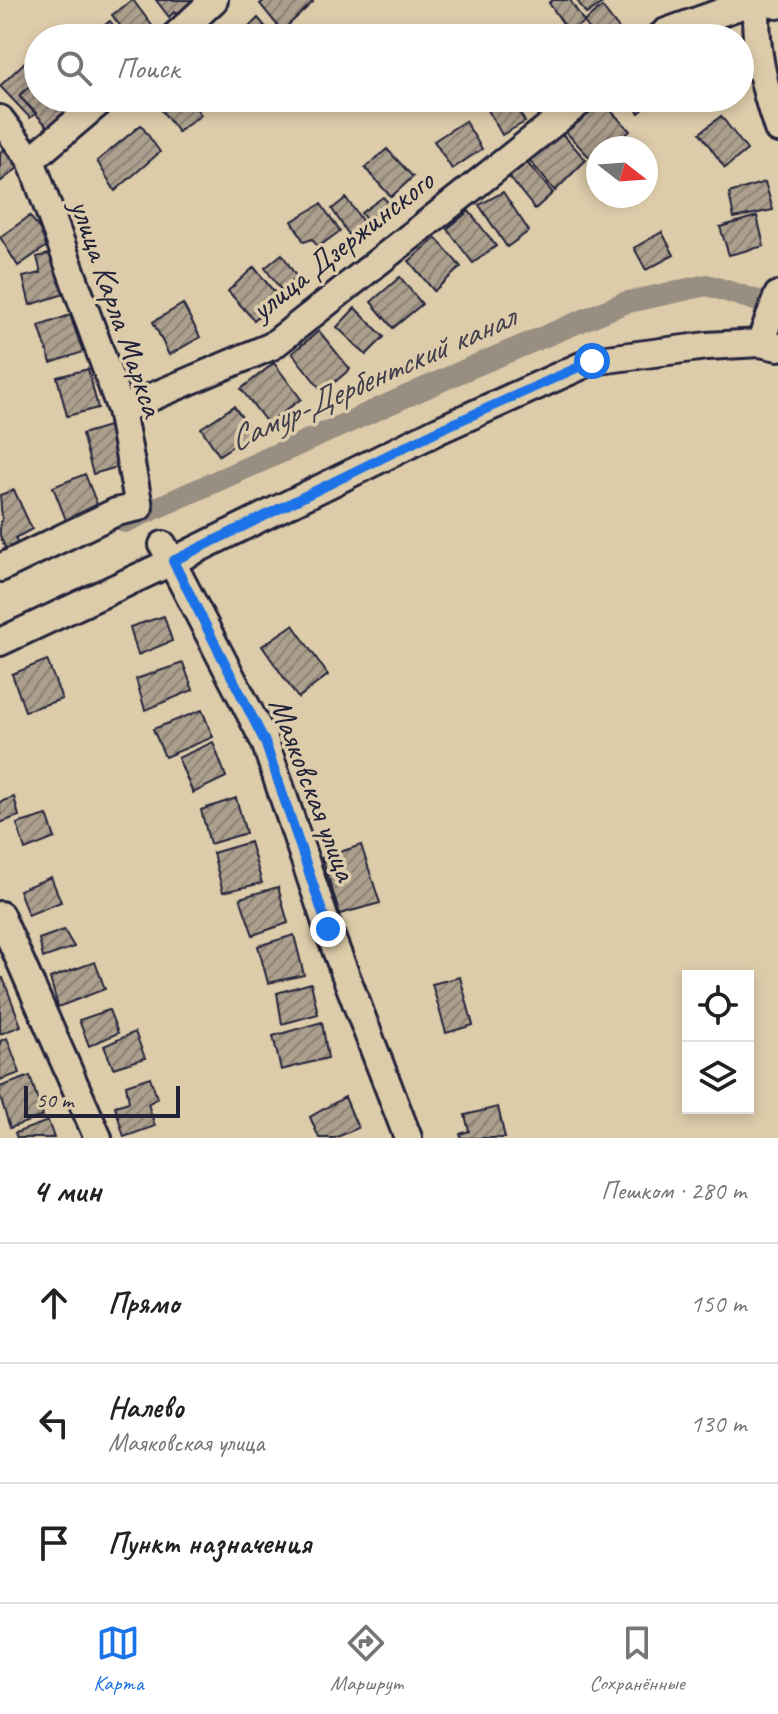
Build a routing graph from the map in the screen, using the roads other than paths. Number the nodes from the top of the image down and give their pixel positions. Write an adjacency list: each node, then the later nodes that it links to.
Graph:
1 (214, 0): 4 (street)
2 (756, 0): 3 (street); 5 (street); 9 (street)
3 (778, 5)
4 (188, 24)
5 (688, 24)
6 (88, 112): 10 (street)
7 (567, 112): 13 (street, улица Дзержинского)
8 (0, 119): 10 (street, улица Карла Маркса)
9 (778, 129)
10 (31, 160): 13 (street, улица Карла Маркса)
11 (774, 306): 12 (street)
12 (769, 345): 14 (street)
13 (121, 410): 15 (street, улица Карла Маркса)
14 (168, 553): 16 (street); 19 (street, Маяковская улица)
15 (0, 568)
16 (0, 642)
17 (0, 915): 18 (street)
18 (98, 1138)
19 (408, 1138)

